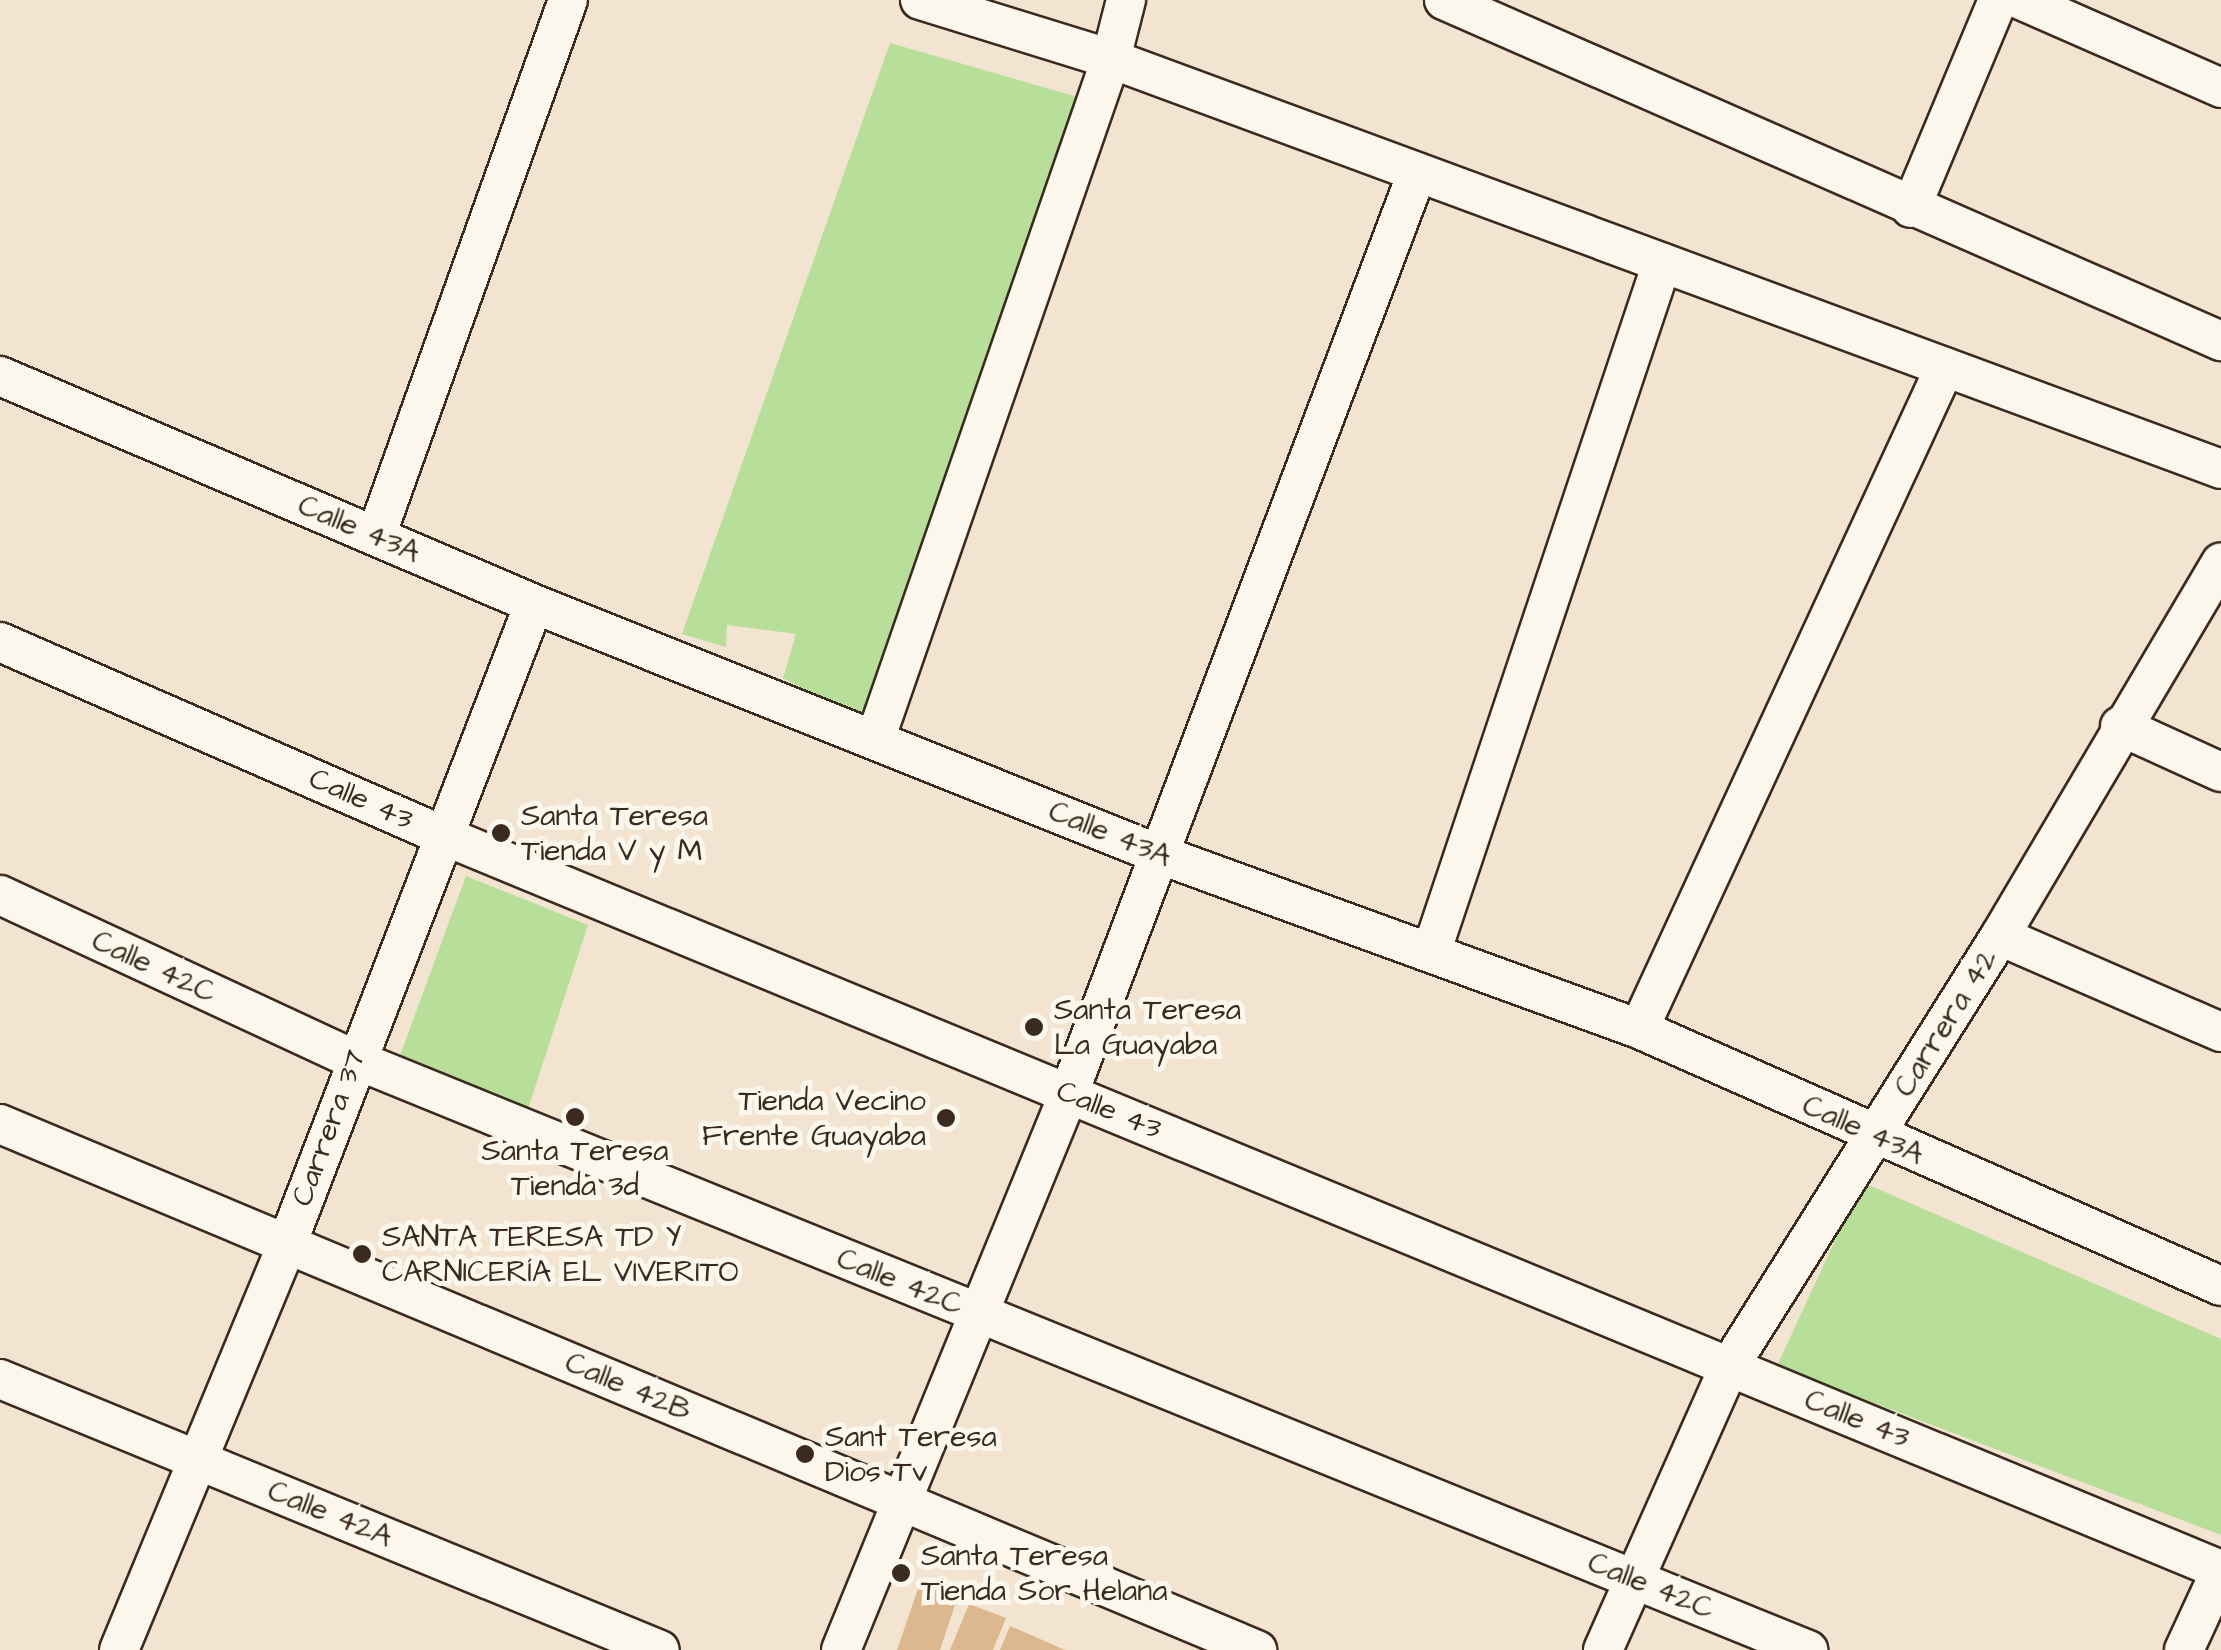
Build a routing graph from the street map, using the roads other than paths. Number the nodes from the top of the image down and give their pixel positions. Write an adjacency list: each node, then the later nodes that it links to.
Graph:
1 (568, 0): 17 (street)
2 (920, 0): 8 (street)
3 (1126, 0): 8 (street)
4 (1444, 0): 7 (street)
5 (1998, 0): 11 (street)
6 (2021, 0): 9 (street)
7 (1489, 8): 11 (street)
8 (1110, 59): 10 (street); 22 (street)
9 (2221, 88)
10 (1417, 173): 12 (street); 25 (street)
11 (1911, 208): 13 (street)
12 (1662, 263): 14 (street); 28 (street)
13 (2221, 341)
14 (1945, 367): 16 (street); 29 (street)
15 (0, 376): 17 (street, Calle 43A)
16 (2221, 469)
17 (376, 536): 19 (street, Calle 43A)
18 (2221, 564): 21 (street, Carrera 42)
19 (534, 604): 22 (street, Calle 43A); 24 (street, Carrera 37)
20 (0, 642): 24 (street, Calle 43)
21 (2120, 726): 23 (street); 27 (street, Carrera 42)
22 (875, 740): 25 (street, Calle 43A)
23 (2221, 772)
24 (442, 835): 31 (street, Carrera 37); 32 (street, Calle 43)
25 (1161, 855): 28 (street, Calle 43A); 32 (street)
26 (0, 895): 31 (street, Calle 42C)
27 (2000, 936): 30 (street); 34 (street, Carrera 42)
28 (1431, 954): 29 (street, Calle 43A)
29 (1639, 1029): 34 (street, Calle 43A)
30 (2221, 1032)
31 (354, 1059): 35 (street, Carrera 37); 37 (street, Calle 42C)
32 (1069, 1094): 37 (street); 38 (street, Calle 43)
33 (0, 1124): 35 (street, Calle 42B)
34 (1876, 1137): 36 (street, Calle 43A); 38 (street, Carrera 42)
35 (287, 1244): 40 (street, Carrera 37); 41 (street, Calle 42B)
36 (2221, 1286)
37 (978, 1314): 41 (street); 43 (street, Calle 42C)
38 (1729, 1366): 42 (street, Calle 43); 43 (street, Carrera 42)
39 (0, 1378): 40 (street, Calle 42A)
40 (197, 1460): 44 (street, Carrera 37); 45 (street, Calle 42A)
41 (905, 1502): 46 (street); 47 (street, Calle 42B)
42 (2221, 1570): 50 (street)
43 (1636, 1580): 48 (street, Carrera 42); 49 (street, Calle 42C)
44 (119, 1650)
45 (660, 1650)
46 (841, 1650)
47 (1257, 1650)
48 (1603, 1650)
49 (1808, 1650)
50 (2184, 1650)

